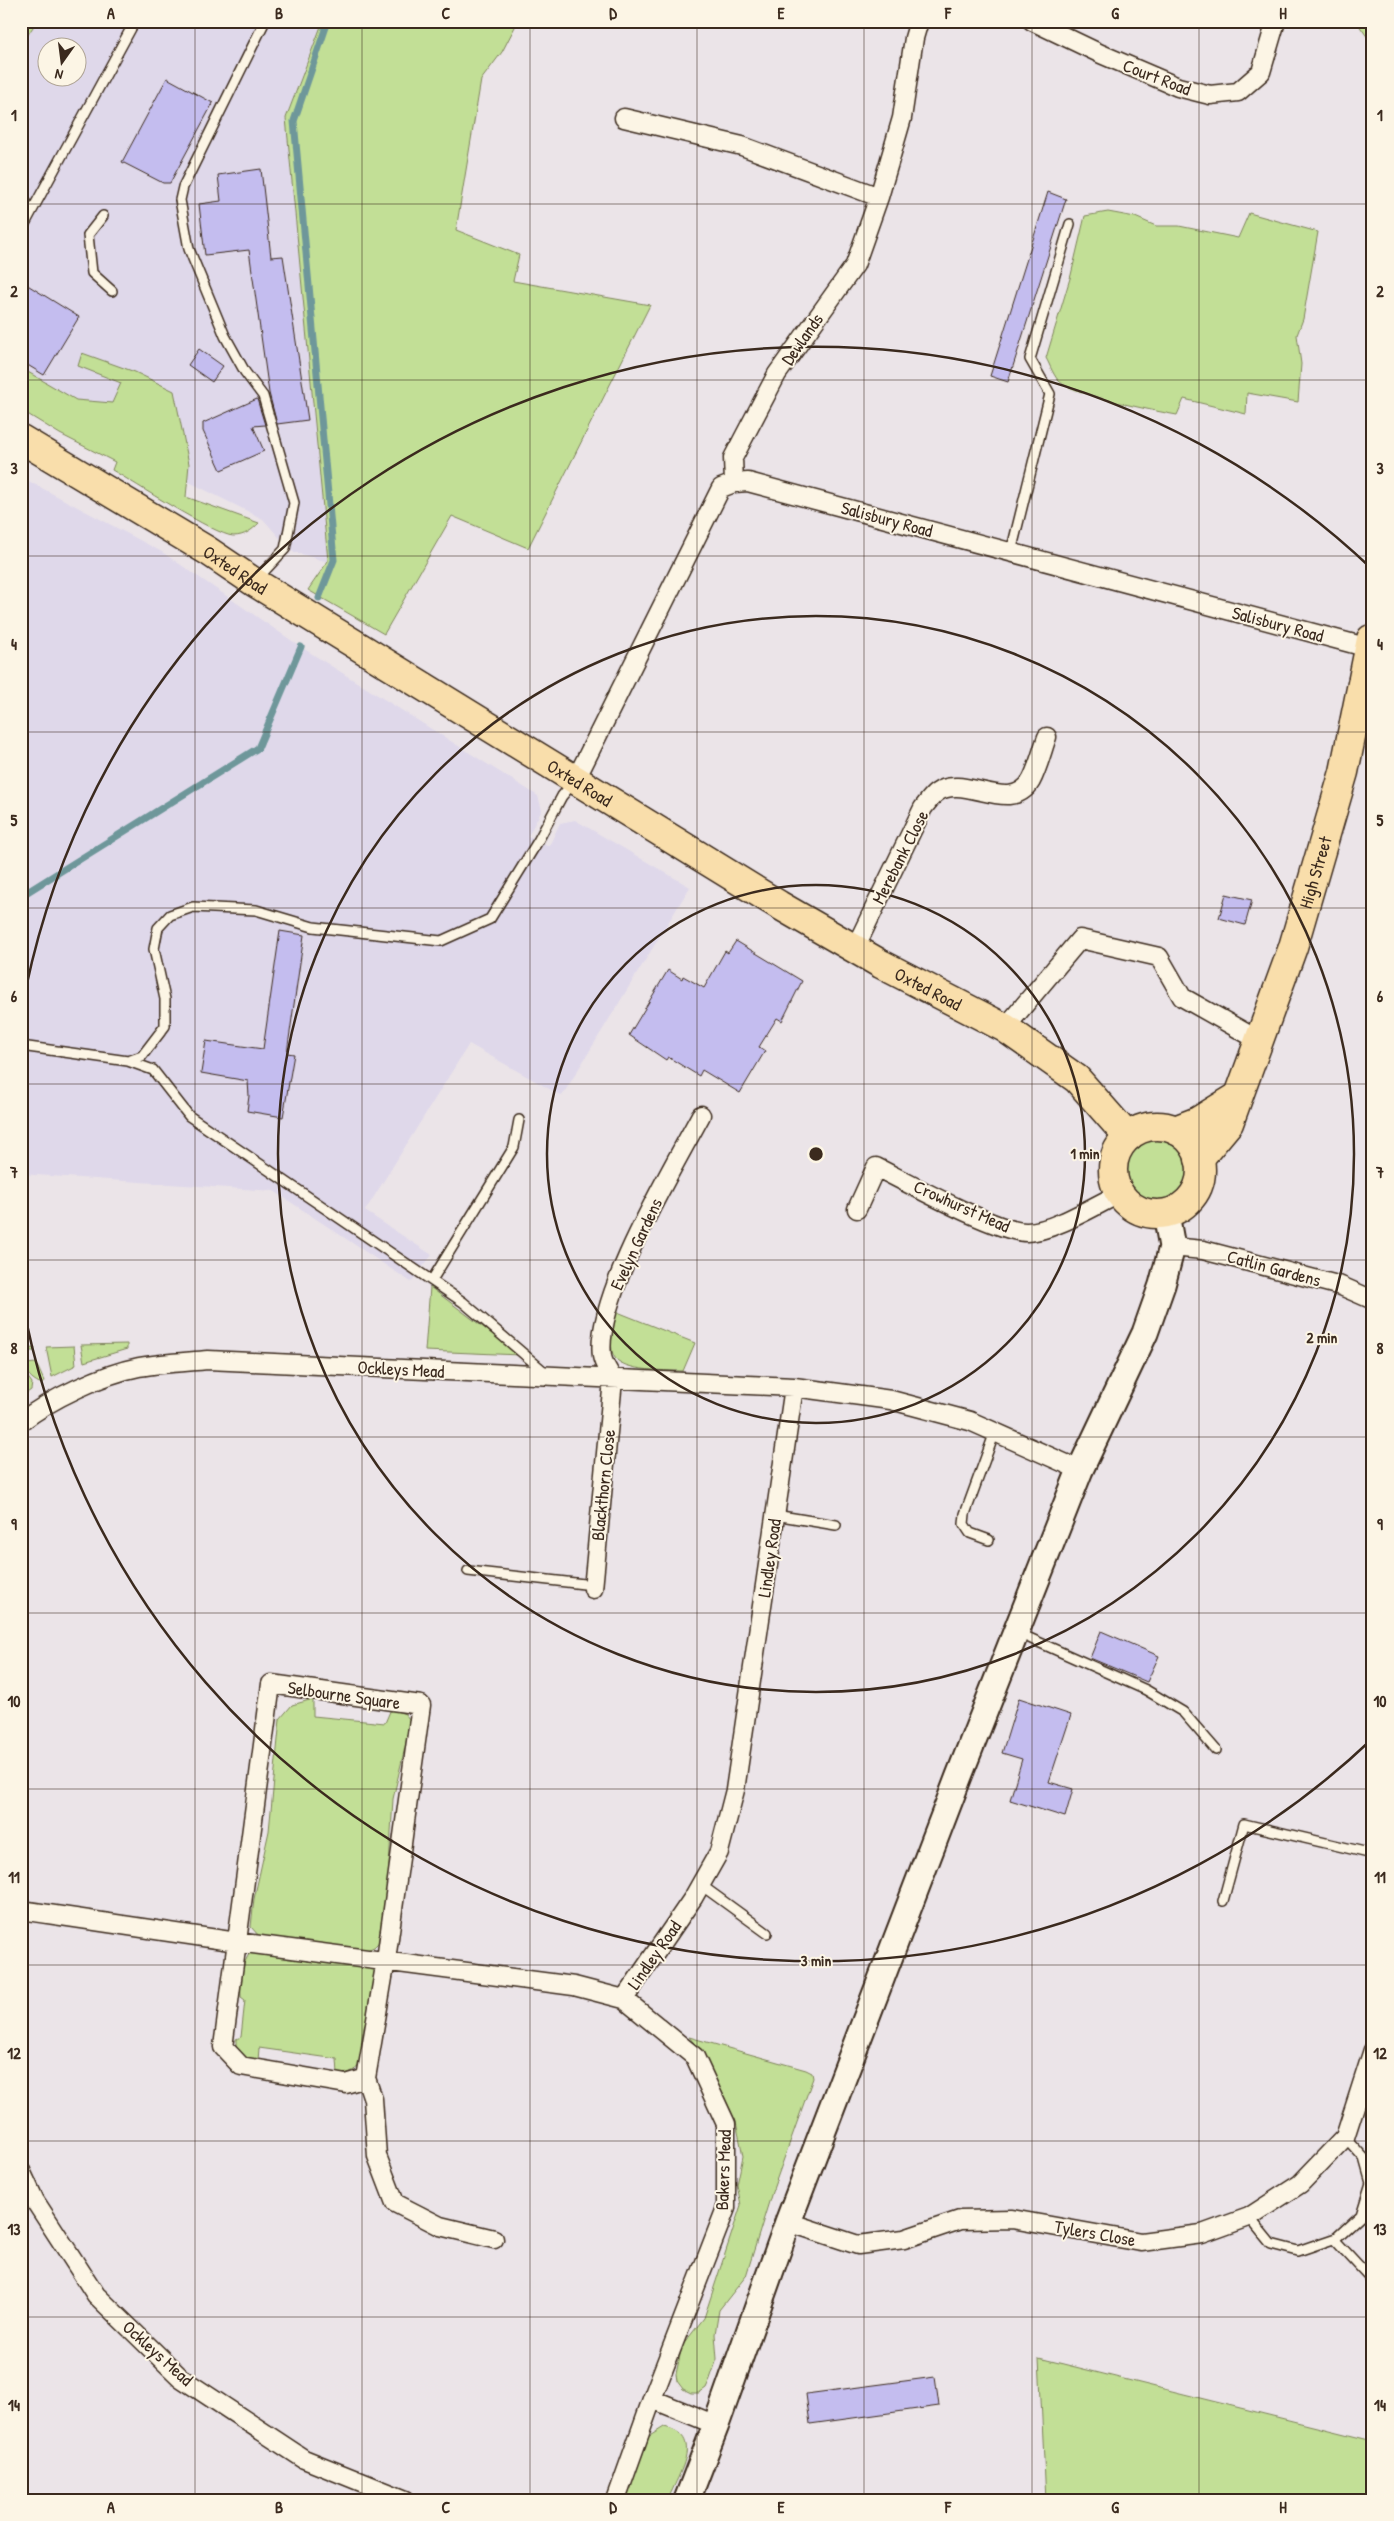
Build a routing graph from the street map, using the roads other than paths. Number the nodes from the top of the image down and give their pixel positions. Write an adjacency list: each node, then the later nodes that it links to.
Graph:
1 (135, 21): 10 (lane)
2 (265, 21): 15 (lane)
3 (919, 21): 7 (street, Dewlands)
4 (1032, 21): 5 (street, Court Road)
5 (1276, 21)
6 (624, 118): 7 (street)
7 (879, 197): 13 (street, Dewlands)
8 (103, 216): 11 (lane)
9 (1070, 224): 14 (lane)
10 (21, 231)
11 (112, 291)
12 (21, 438): 15 (main road, Oxted Road)
13 (734, 483): 14 (street, Salisbury Road); 18 (street)
14 (1011, 552): 16 (street, Salisbury Road)
15 (254, 582): 18 (main road, Oxted Road)
16 (1370, 643): 21 (main road, High Street)
17 (1047, 737): 19 (street, Merebank Close)
18 (575, 781): 19 (main road, Oxted Road); 23 (lane)
19 (856, 948): 20 (main road, Oxted Road)
20 (1005, 1028): 21 (street); 28 (main road, Oxted Road)
21 (1260, 1041): 24 (main road, High Street)
22 (21, 1046): 23 (lane)
23 (128, 1061): 34 (lane)
24 (1237, 1097): 27 (main road); 29 (main road, High Street)
25 (701, 1115): 37 (street, Evelyn Gardens)
26 (519, 1120): 34 (lane)
27 (1175, 1130): 28 (main road); 29 (main road)
28 (1128, 1137): 30 (main road)
29 (1199, 1159): 32 (main road)
30 (1119, 1194): 31 (street, Crowhurst Mead); 32 (main road)
31 (857, 1209)
32 (1166, 1214): 33 (main road)
33 (1172, 1246): 35 (street, Catlin Gardens); 41 (main road)
34 (432, 1280): 36 (lane)
35 (1373, 1300)
36 (548, 1375): 37 (street, Ockleys Mead); 39 (street, Ockleys Mead)
37 (613, 1380): 38 (street, Ockleys Mead); 46 (street, Blackthorn Close)
38 (794, 1387): 40 (street); 42 (street, Lindley Road)
39 (21, 1422)
40 (995, 1432): 41 (street); 44 (lane)
41 (1080, 1470): 47 (main road)
42 (775, 1515): 43 (lane); 50 (street, Lindley Road)
43 (836, 1525)
44 (989, 1540)
45 (468, 1571): 46 (lane)
46 (593, 1587)
47 (1016, 1632): 48 (lane); 62 (main road)
48 (1216, 1750)
49 (1373, 1854): 51 (lane)
50 (701, 1885): 53 (lane); 56 (street, Lindley Road)
51 (1224, 1901)
52 (21, 1910): 54 (street)
53 (766, 1933)
54 (237, 1942): 55 (street); 55 (street, Selbourne Square); 58 (street, Selbourne Square)
55 (386, 1960): 56 (street); 58 (street, Selbourne Square)
56 (624, 1999): 66 (street, Bakers Mead)
57 (1373, 2050): 59 (street, Tylers Close)
58 (366, 2078): 63 (street)
59 (1345, 2137): 61 (street, Tylers Close); 64 (lane)
60 (21, 2171): 68 (street, Ockleys Mead)
61 (1249, 2217): 62 (street, Tylers Close); 64 (lane)
62 (788, 2222): 67 (main road)
63 (494, 2238)
64 (1334, 2239): 65 (lane)
65 (1373, 2281)
66 (652, 2399): 67 (street); 69 (street, Bakers Mead)
67 (716, 2425): 70 (main road)
68 (406, 2500)
69 (616, 2500)
70 (687, 2500)

